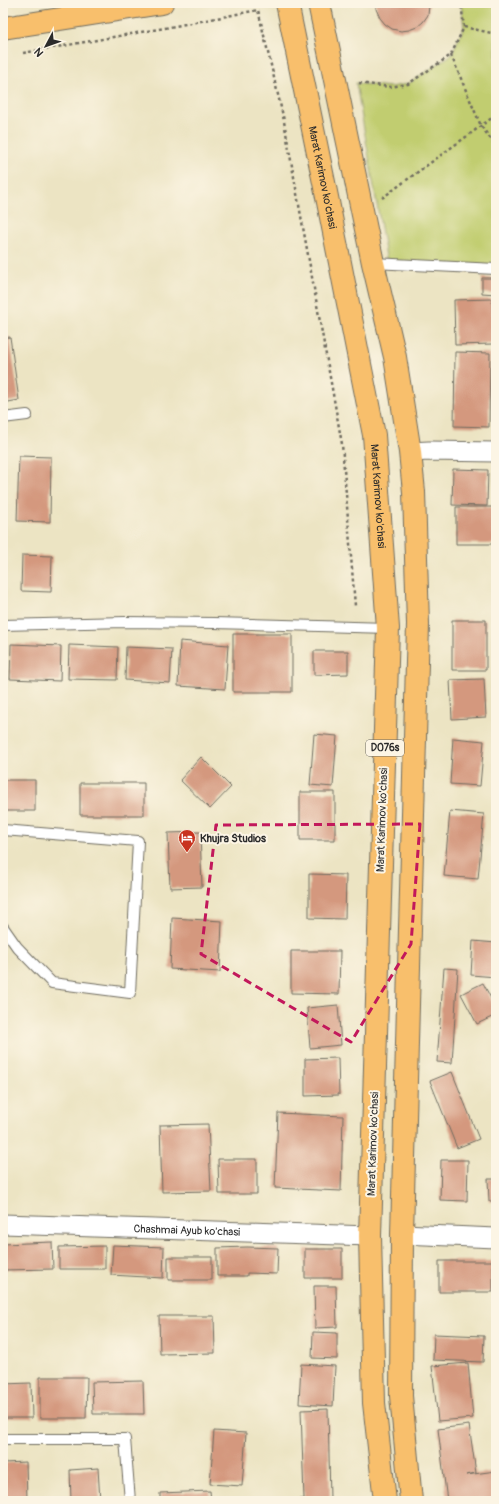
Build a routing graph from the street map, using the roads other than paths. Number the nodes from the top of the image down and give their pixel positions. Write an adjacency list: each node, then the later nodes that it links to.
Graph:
1 (162, 3): 4 (main road)
2 (286, 3): 12 (main road, Marat Karimov ko'chasi / D076s)
3 (319, 3): 5 (main road, D076s)
4 (3, 28)
5 (373, 263): 6 (lane); 9 (main road, D076s)
6 (496, 269)
7 (27, 415): 8 (lane)
8 (3, 418)
9 (410, 452): 10 (street); 16 (main road, D076s)
10 (496, 452)
11 (3, 624): 12 (lane)
12 (388, 628): 17 (main road, Marat Karimov ko'chasi / D076s)
13 (3, 830): 14 (lane)
14 (3, 927)
15 (3, 1224): 17 (street, Chashmai Ayub ko'chasi)
16 (402, 1234): 18 (street); 22 (main road, D076s)
17 (370, 1236): 21 (main road, Marat Karimov ko'chasi / D076s)
18 (496, 1238)
19 (3, 1439): 20 (lane)
20 (130, 1501)
21 (385, 1501)
22 (411, 1501)

